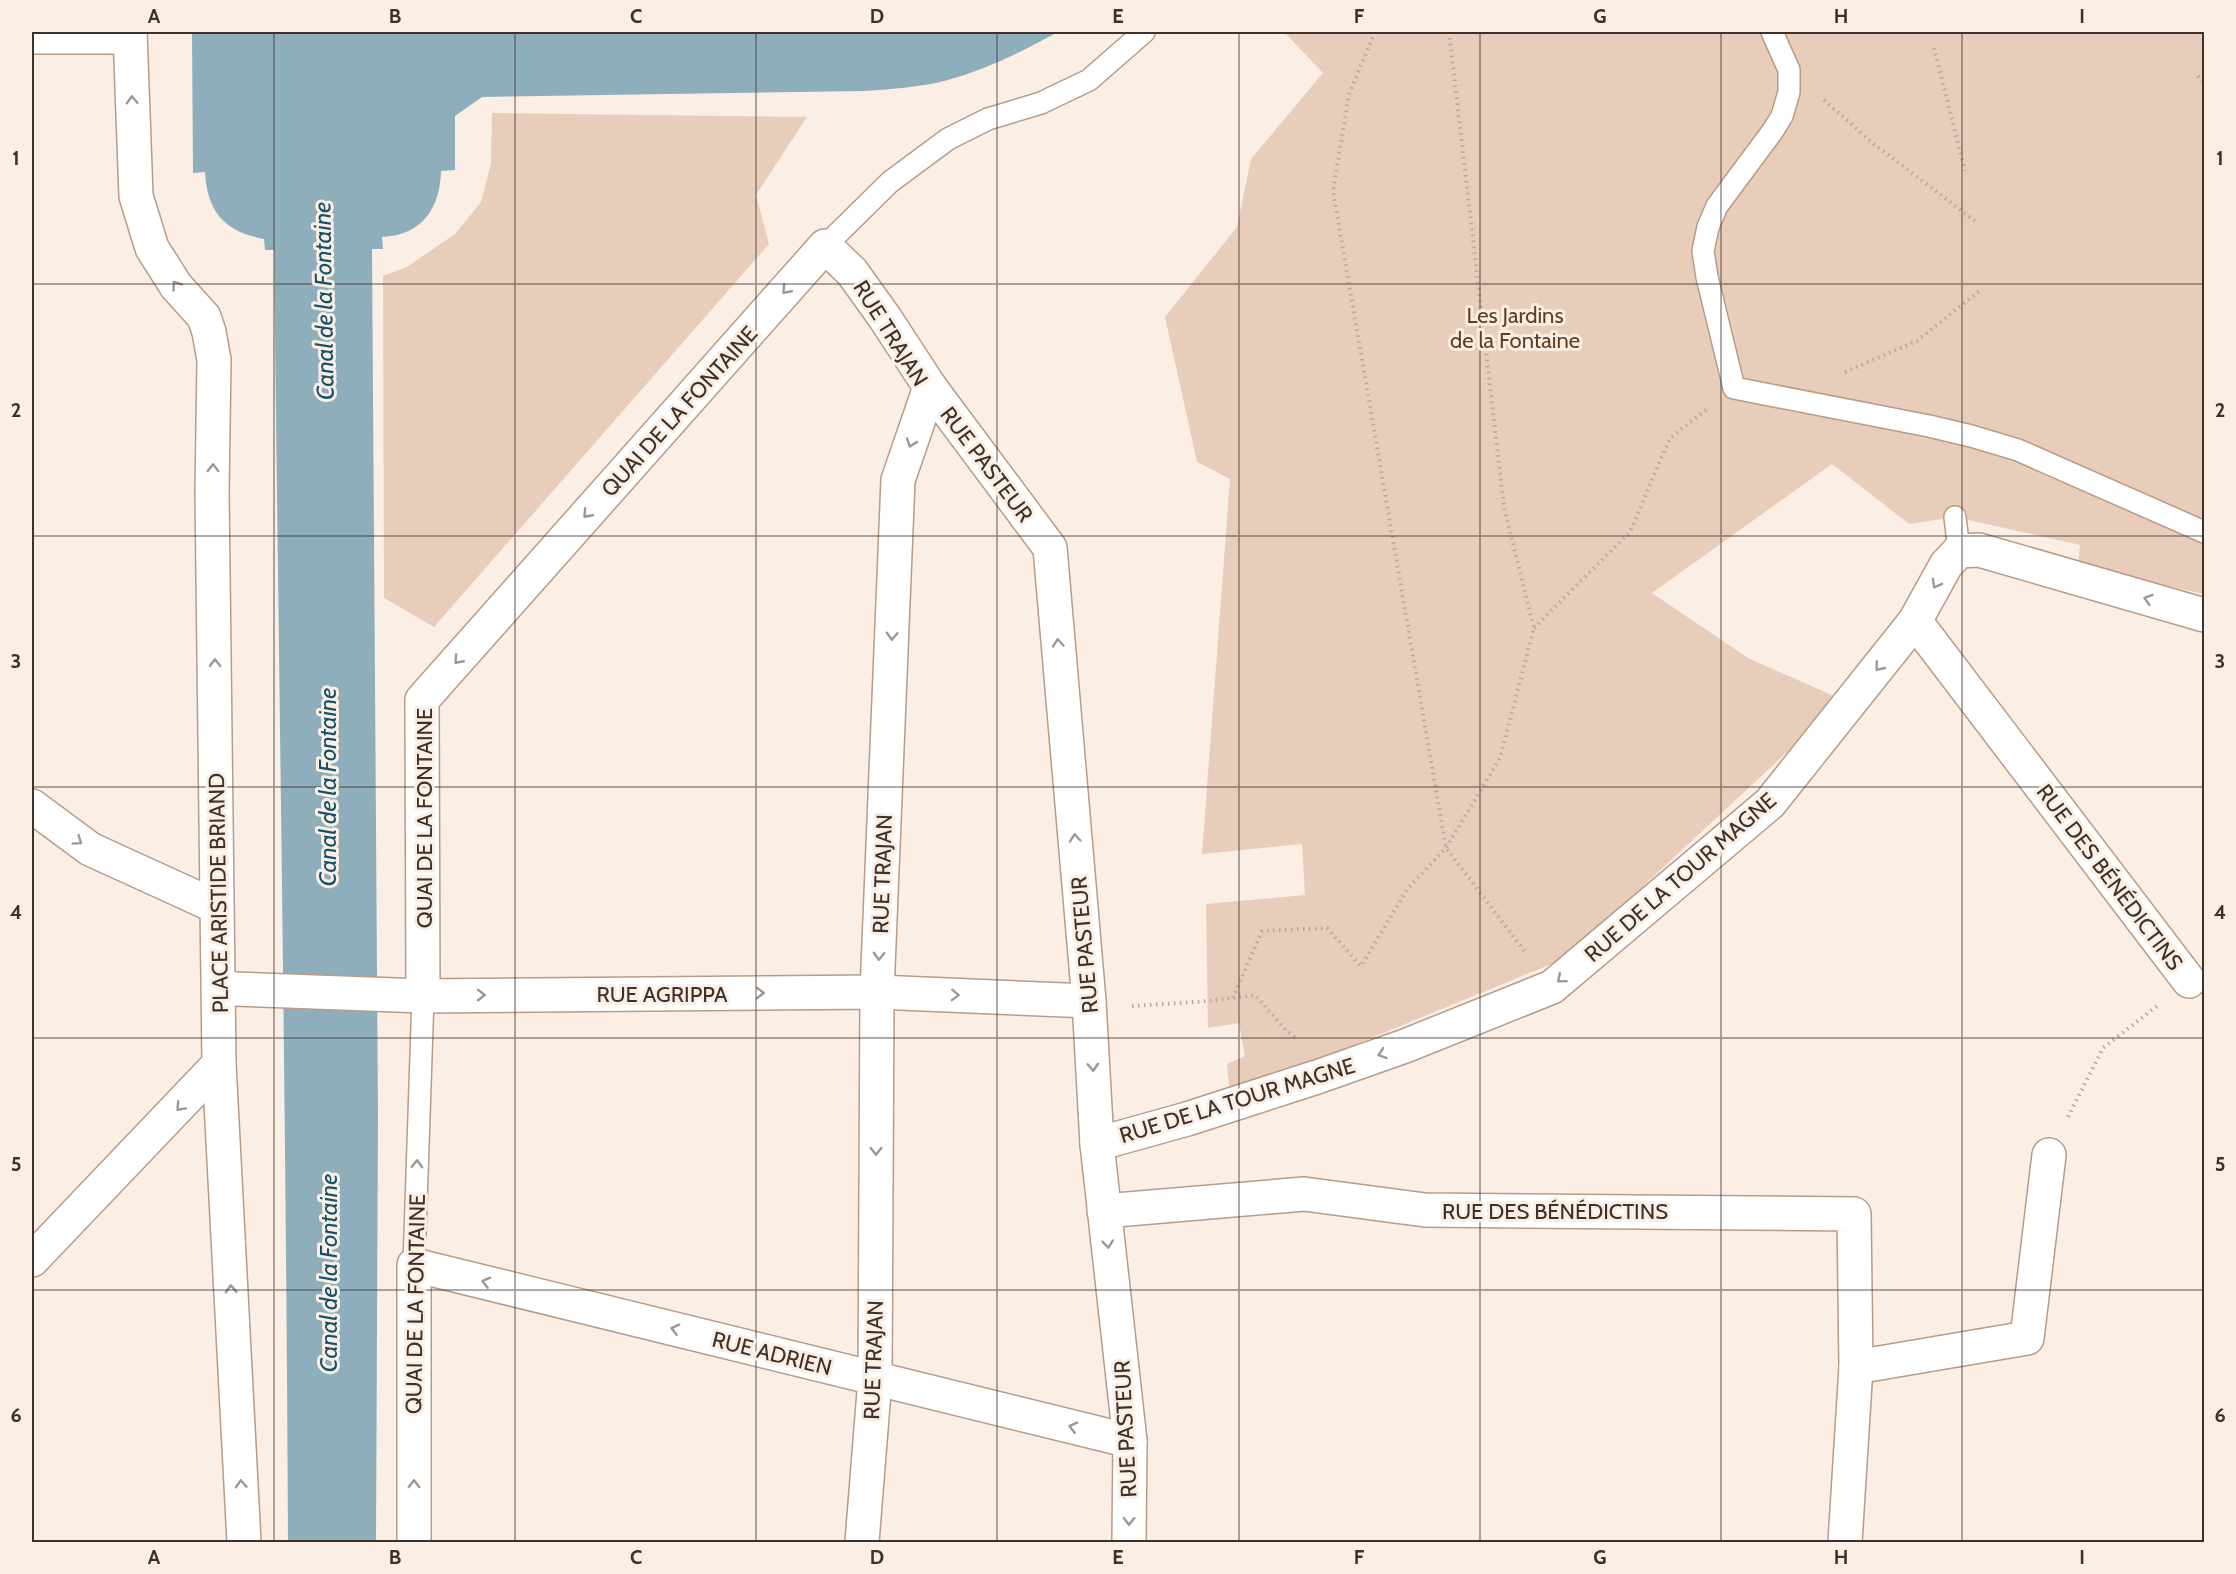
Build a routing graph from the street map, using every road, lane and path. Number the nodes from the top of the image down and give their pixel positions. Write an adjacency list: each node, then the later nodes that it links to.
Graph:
1 (1144, 32): 13 (lane)
2 (1375, 32): 23 (path)
3 (1449, 32): 21 (path)
4 (1772, 32): 8 (lane)
5 (130, 34): 6 (street); 24 (street, PLACE ARISTIDE BRIAND, one-way to 5)
6 (32, 37)
7 (1934, 48): 11 (path)
8 (1789, 70): 12 (path); 17 (lane)
9 (2198, 76): 10 (path)
10 (2205, 83)
11 (1965, 171)
12 (1975, 221)
13 (825, 246): 14 (street, RUE TRAJAN); 29 (street, QUAI DE LA FONTAINE, one-way to 29)
14 (930, 387): 28 (street, RUE TRAJAN, one-way to 28); 31 (street, RUE PASTEUR, one-way to 14)
15 (1955, 517): 18 (lane)
16 (1630, 531): 21 (path)
17 (2205, 532)
18 (1959, 551): 19 (street, one-way to 18); 20 (street, RUE DE LA TOUR MAGNE, one-way to 20)
19 (2205, 615)
20 (1915, 621): 25 (street, RUE DES BÉNÉDICTINS); 26 (street, RUE DE LA TOUR MAGNE, one-way to 26)
21 (1534, 628): 23 (path)
22 (32, 806): 24 (street, one-way to 24)
23 (1446, 848): 26 (path); 30 (path)
24 (217, 907): 27 (street, PLACE ARISTIDE BRIAND)
25 (2189, 981): 35 (path, RUE DES BÉNÉDICTINS)
26 (1552, 987): 33 (street, RUE DE LA TOUR MAGNE, one-way to 33)
27 (227, 988): 29 (street, RUE AGRIPPA); 32 (street, PLACE ARISTIDE BRIAND)
28 (877, 992): 29 (street, RUE AGRIPPA, one-way to 28); 31 (street, RUE AGRIPPA, one-way to 31); 40 (street, RUE TRAJAN, one-way to 40)
29 (409, 995): 38 (lane, QUAI DE LA FONTAINE, one-way to 29)
30 (1233, 998): 31 (path); 33 (path)
31 (1089, 1005): 34 (street, RUE PASTEUR, one-way to 34)
32 (219, 1064): 37 (street, one-way to 37); 42 (street, one-way to 32)
33 (1317, 1077): 34 (street, RUE DE LA TOUR MAGNE)
34 (1097, 1144): 36 (street, RUE PASTEUR)
35 (2049, 1155): 39 (street)
36 (1104, 1211): 39 (street, RUE DES BÉNÉDICTINS); 41 (street, RUE PASTEUR, one-way to 41)
37 (32, 1260)
38 (414, 1265): 40 (street, RUE ADRIEN, one-way to 38); 43 (street, QUAI DE LA FONTAINE, one-way to 38)
39 (1856, 1367): 46 (street, RUE DES BÉNÉDICTINS)
40 (875, 1379): 41 (street, RUE ADRIEN, one-way to 40); 44 (street, RUE TRAJAN)
41 (1130, 1441): 45 (street, RUE PASTEUR, one-way to 45)
42 (244, 1542)
43 (414, 1542)
44 (862, 1542)
45 (1129, 1542)
46 (1845, 1542)

